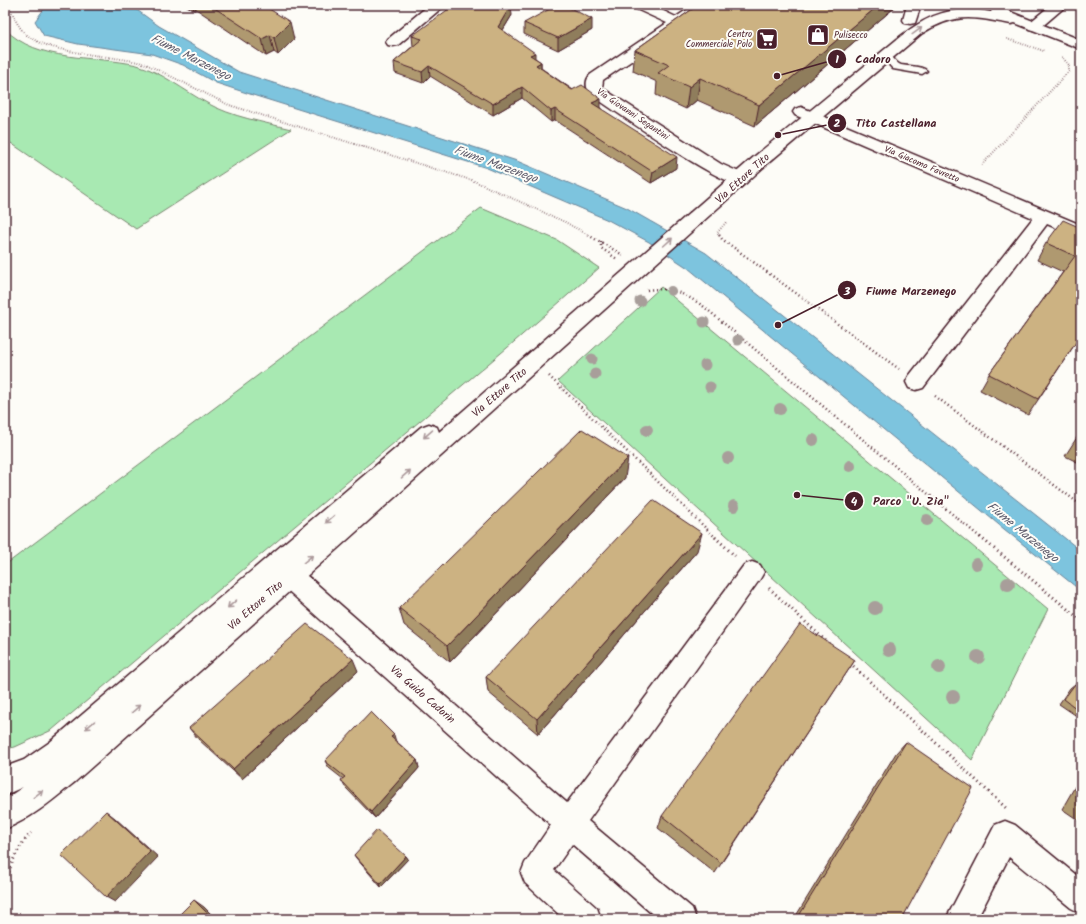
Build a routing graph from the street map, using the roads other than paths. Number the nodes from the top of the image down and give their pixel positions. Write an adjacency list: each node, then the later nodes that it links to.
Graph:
1 (438, 5): 12 (street)
2 (639, 5): 10 (street)
3 (704, 5): 10 (street)
4 (971, 5): 9 (street)
5 (982, 5): 9 (street)
6 (993, 5): 9 (lane)
7 (1060, 5): 11 (street)
8 (918, 11): 16 (street, Via Ettore Tito)
9 (1012, 18): 11 (street); 14 (street, Via Ettore Tito, one-way to 9)
10 (678, 23): 17 (street, Via Giovanni Segantini)
11 (1034, 26): 13 (street)
12 (393, 42)
13 (1081, 44)
14 (886, 56): 15 (lane); 16 (street, Via Ettore Tito)
15 (922, 70)
16 (806, 114): 17 (street, Via Ettore Tito); 18 (street, Via Giacomo Favretto)
17 (734, 176): 21 (street, Via Ettore Tito)
18 (1044, 216): 19 (street, Via Giacomo Favretto); 20 (street)
19 (1081, 232)
20 (916, 382)
21 (282, 571): 23 (street, Via Ettore Tito, one-way to 23); 24 (street, Via Ettore Tito, one-way to 21); 25 (street, Via Guido Cadorin)
22 (752, 572): 25 (street)
23 (5, 781)
24 (5, 815)
25 (569, 823): 27 (street); 28 (street, Via Guido Cadorin)
26 (1081, 898): 29 (street)
27 (586, 919)
28 (681, 919)
29 (961, 919)

